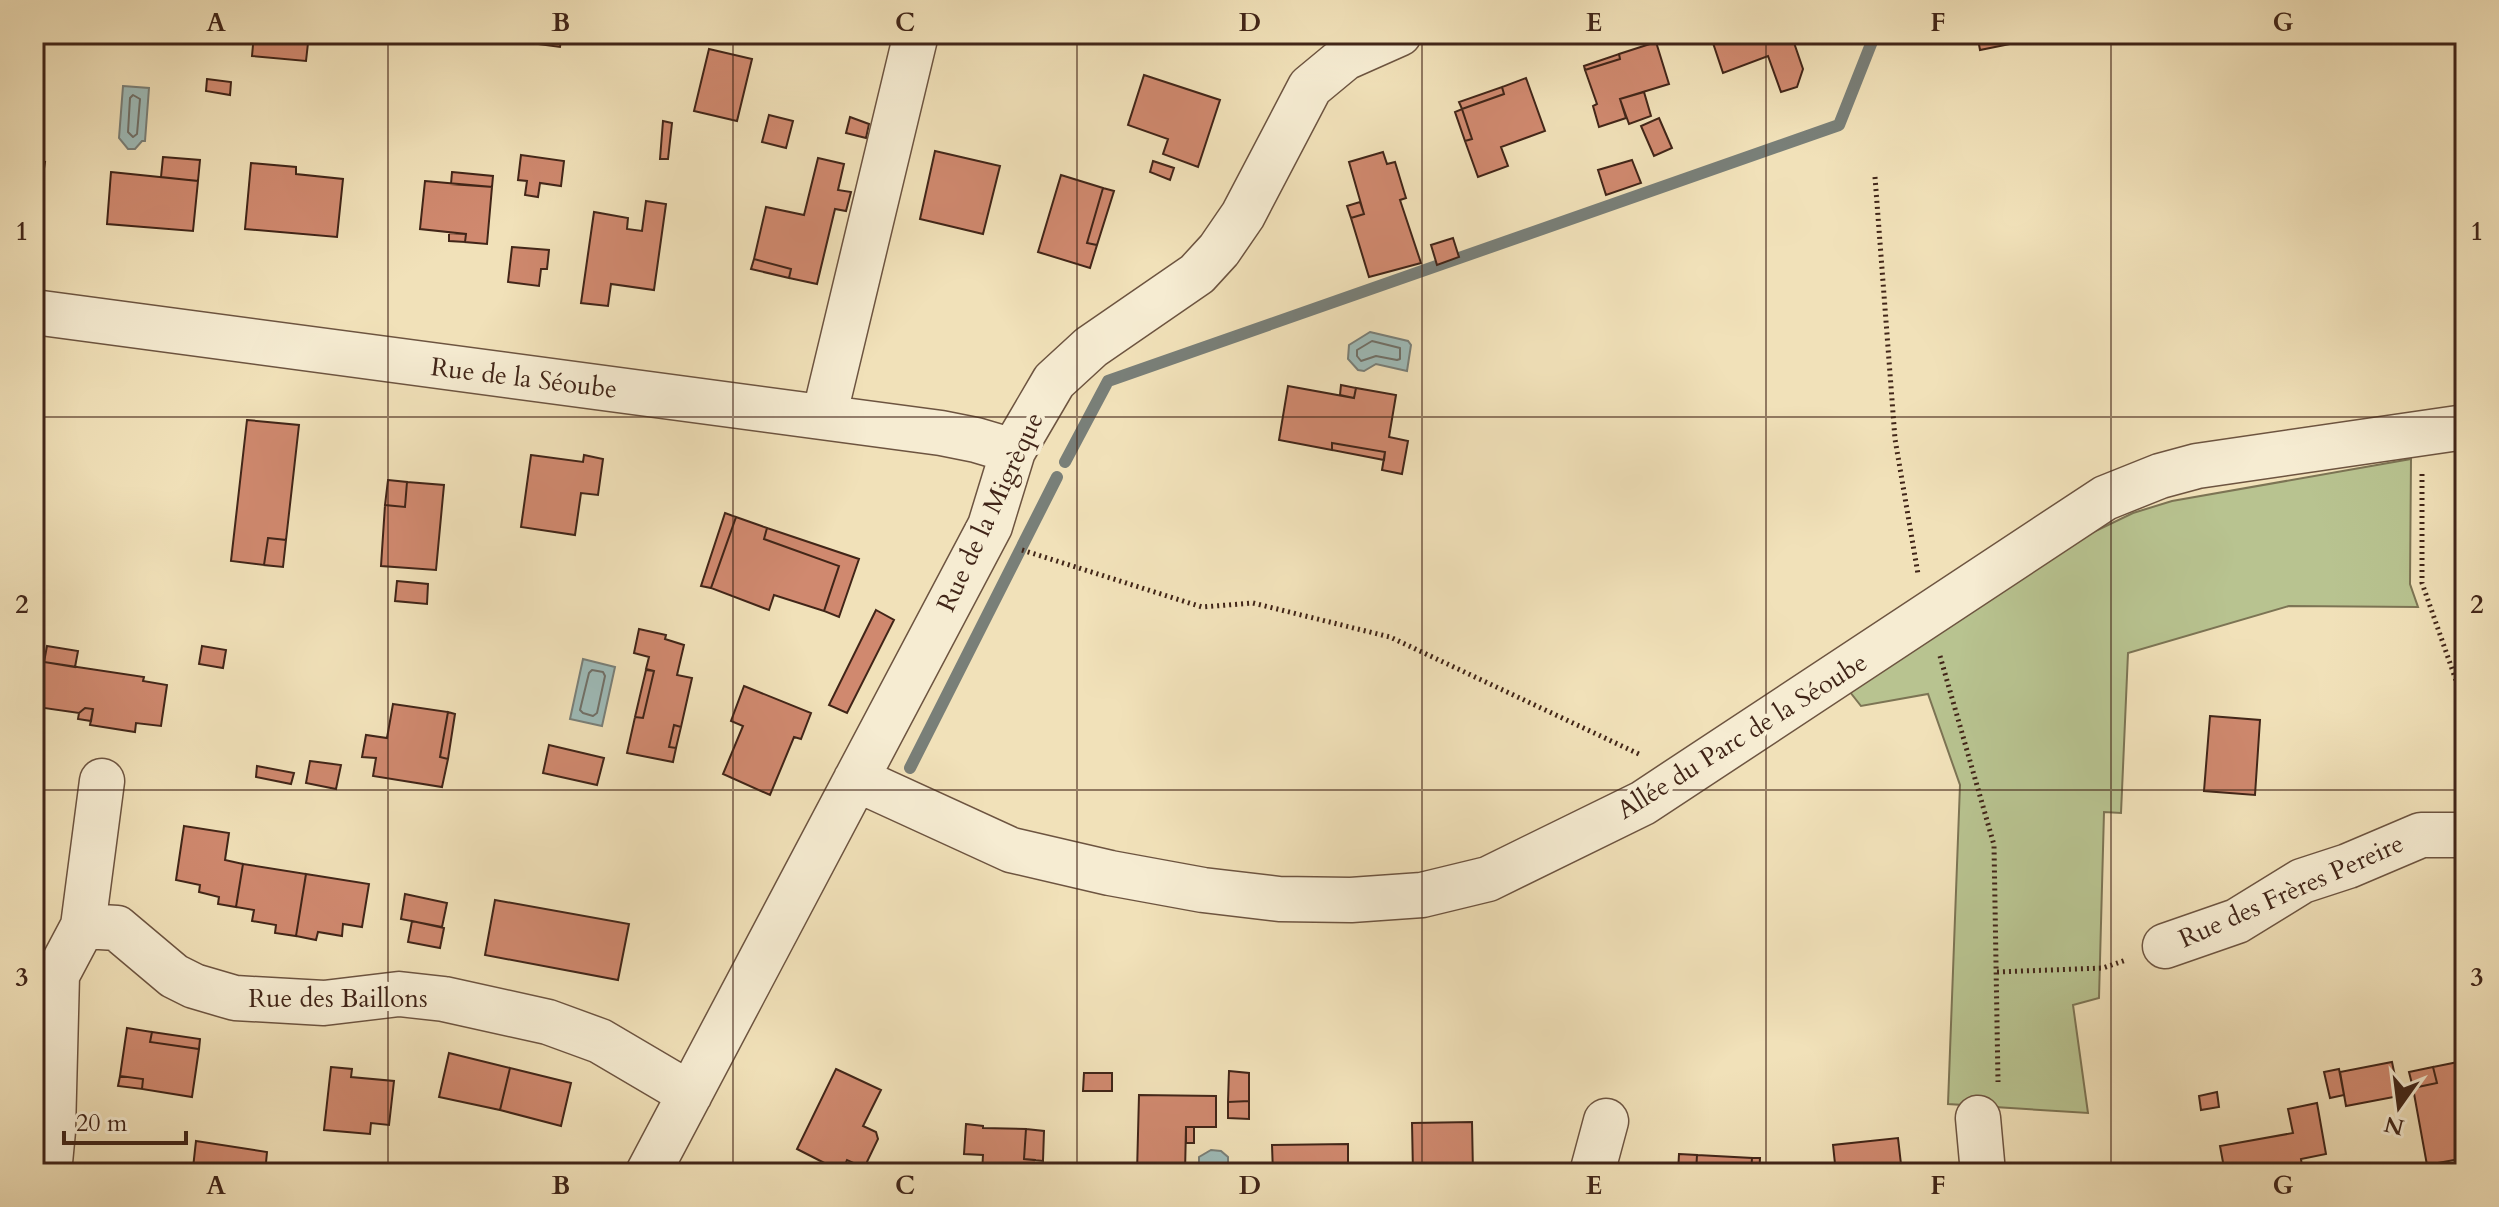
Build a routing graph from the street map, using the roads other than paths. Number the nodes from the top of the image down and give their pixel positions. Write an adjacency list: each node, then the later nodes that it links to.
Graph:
1 (916, 34): 4 (street)
2 (1399, 34): 6 (street, Rue de la Migrèque)
3 (34, 312): 4 (street, Rue de la Séoube)
4 (824, 417): 6 (street, Rue de la Séoube)
5 (2465, 427): 7 (street, Allée du Parc de la Séoube)
6 (1013, 451): 7 (street, Rue de la Migrèque)
7 (856, 779): 12 (street, Rue de la Migrèque)
8 (102, 781): 10 (street)
9 (2465, 835): 11 (street, Rue des Frères Pereire)
10 (83, 926): 12 (street, Rue des Baillons); 15 (street)
11 (2165, 946)
12 (690, 1094): 16 (street, Rue de la Migrèque)
13 (1978, 1118): 18 (street)
14 (1606, 1121): 17 (street)
15 (49, 1173)
16 (648, 1173)
17 (1592, 1173)
18 (1983, 1173)

